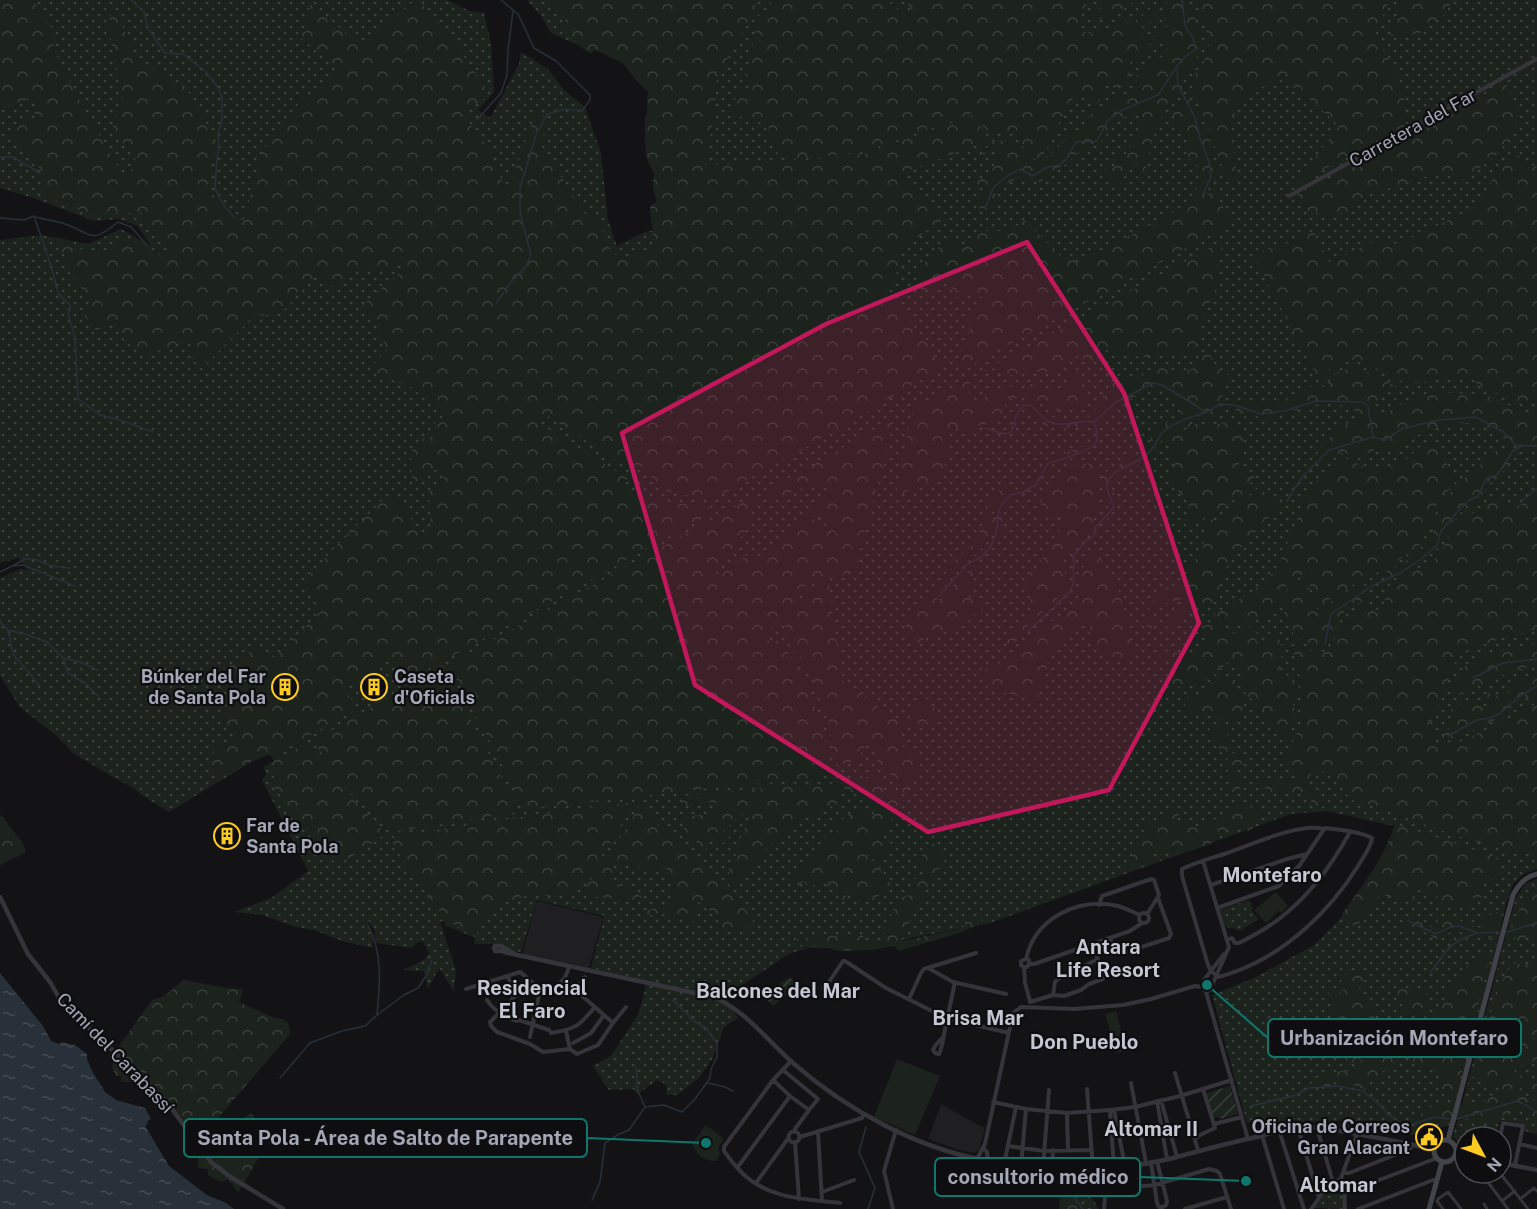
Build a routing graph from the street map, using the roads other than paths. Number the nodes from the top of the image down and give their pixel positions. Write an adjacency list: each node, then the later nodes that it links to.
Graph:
1 (1537, 59): 2 (street, Carretera del Far)
2 (1289, 196)
3 (1323, 829): 4 (street); 5 (street); 6 (street)
4 (1350, 832): 17 (street); 30 (street)
5 (1308, 854): 8 (street); 12 (street)
6 (1203, 861): 8 (street); 28 (street)
7 (1537, 872): 100 (main road)
8 (1211, 885): 12 (street)
9 (0, 897): 154 (street, Camí del Carabassí)
10 (1158, 898): 11 (street); 13 (street); 16 (street)
11 (1099, 905): 14 (street); 22 (street)
12 (1217, 908): 17 (street)
13 (1147, 914): 14 (street); 15 (street)
14 (1140, 915): 15 (street)
15 (1142, 923): 16 (street)
16 (1110, 938): 18 (street)
17 (1227, 940): 21 (street)
18 (1093, 944): 23 (street); 24 (street)
19 (976, 953): 27 (street)
20 (514, 954): 25 (street)
21 (1225, 954): 28 (street); 30 (street)
22 (1026, 958): 24 (street); 26 (street)
23 (1098, 960): 45 (street); 45 (street)
24 (1029, 964): 26 (street)
25 (568, 966): 32 (street); 63 (street)
26 (1024, 967): 48 (street)
27 (928, 968): 34 (street); 46 (street)
28 (1211, 971): 30 (street); 39 (street)
29 (508, 976): 33 (street); 35 (street); 40 (street)
30 (1216, 976): 42 (street)
31 (585, 977): 41 (street)
32 (564, 980): 38 (street); 41 (street)
33 (530, 981): 38 (street); 43 (street)
34 (955, 982): 44 (street); 53 (street)
35 (511, 984): 37 (street); 43 (street)
36 (827, 985): 46 (street)
37 (518, 987)
38 (541, 987): 55 (street)
39 (1202, 987): 42 (street); 48 (street)
40 (466, 989)
41 (576, 989): 49 (street)
42 (1206, 992): 67 (street)
43 (516, 994): 51 (street)
44 (1006, 994)
45 (1053, 995): 48 (street)
46 (909, 999): 53 (street)
47 (487, 1000): 51 (street)
48 (1030, 1004): 57 (street)
49 (595, 1007): 52 (street); 56 (street)
50 (626, 1007): 54 (street)
51 (501, 1012): 55 (street); 62 (street)
52 (604, 1015): 54 (street); 61 (street)
53 (947, 1018): 57 (street); 60 (street)
54 (613, 1023): 62 (street)
55 (533, 1025): 56 (street); 58 (street)
56 (566, 1030): 59 (street)
57 (1009, 1033): 75 (street)
58 (531, 1037)
59 (568, 1038): 61 (street); 62 (street)
60 (942, 1038)
61 (573, 1043): 62 (street)
62 (572, 1050)
63 (791, 1061): 64 (street); 84 (street)
64 (783, 1070): 66 (street); 79 (street)
65 (1175, 1073): 72 (street)
66 (772, 1080): 73 (street); 127 (street)
67 (1232, 1080): 70 (street); 85 (street)
68 (1131, 1083): 77 (street)
69 (1087, 1089): 81 (street)
70 (1203, 1089): 72 (street); 86 (street)
71 (1050, 1090): 82 (street)
72 (1182, 1095): 74 (street); 98 (street)
73 (790, 1096): 79 (street); 127 (street)
74 (1159, 1101): 77 (street); 115 (street); 118 (street)
75 (993, 1102): 76 (street); 106 (street)
76 (1016, 1107): 78 (street); 105 (street)
77 (1135, 1107): 80 (street); 121 (street)
78 (1026, 1109): 82 (street); 108 (street)
79 (809, 1110): 92 (street)
80 (1112, 1110): 81 (street); 125 (street); 126 (street)
81 (1088, 1111): 83 (street); 110 (street)
82 (1048, 1112): 83 (street); 113 (street)
83 (1067, 1113): 109 (street)
84 (864, 1114): 90 (street); 93 (street)
85 (1242, 1117): 86 (street); 99 (street)
86 (1214, 1124): 98 (street)
87 (1503, 1125): 103 (street)
88 (1298, 1128): 89 (street); 91 (street); 147 (street)
89 (1317, 1128): 94 (street); 136 (street)
90 (896, 1130): 117 (street); 155 (street)
91 (1279, 1130): 95 (street); 160 (street)
92 (795, 1131): 96 (street); 97 (street)
93 (818, 1131): 96 (street); 144 (street)
94 (1357, 1134): 104 (street); 132 (street)
95 (1262, 1135): 99 (street); 159 (street)
96 (800, 1137): 101 (street)
97 (789, 1139): 101 (street); 137 (street)
98 (1195, 1139): 111 (street)
99 (1248, 1139): 111 (street)
100 (1448, 1140): 102 (main road); 112 (main road)
101 (795, 1142): 148 (street)
102 (1453, 1144)
103 (1519, 1144): 107 (street); 123 (street)
104 (1412, 1145): 112 (street); 132 (street)
105 (1008, 1146): 108 (street); 122 (street)
106 (983, 1148): 117 (street); 120 (street)
107 (1537, 1148)
108 (1023, 1150): 113 (street); 124 (street)
109 (1068, 1150): 110 (street); 114 (street)
110 (1091, 1150): 130 (street)
111 (1198, 1150): 115 (street)
112 (1434, 1150): 119 (main road)
113 (1044, 1153): 114 (street); 128 (street)
114 (1053, 1153): 129 (street)
115 (1177, 1157): 118 (street)
116 (1453, 1158): 119 (main road)
117 (977, 1159): 120 (street)
118 (1167, 1159): 121 (street)
119 (1439, 1160): 135 (main road); 145 (street)
120 (988, 1161): 122 (street)
121 (1151, 1162): 125 (street); 138 (street); 139 (street)
122 (1004, 1164): 124 (street)
123 (1515, 1165): 131 (street)
124 (1021, 1166): 128 (street)
125 (1125, 1166): 126 (street)
126 (1114, 1167): 130 (street)
127 (737, 1168): 137 (street)
128 (1043, 1168): 129 (street)
129 (1052, 1169): 130 (street)
130 (1093, 1169)
131 (1537, 1170)
132 (1343, 1173): 134 (street)
133 (854, 1180): 144 (street)
134 (1340, 1181): 136 (street); 145 (street)
135 (1437, 1181): 163 (street); 164 (main road)
136 (1334, 1182): 147 (street)
137 (755, 1183): 148 (street)
138 (1163, 1183): 139 (street); 139 (street); 146 (street)
139 (1155, 1185): 156 (street)
140 (1491, 1185): 151 (street)
141 (1510, 1185): 142 (street)
142 (1515, 1191): 149 (street); 151 (street)
143 (1537, 1191): 149 (street)
144 (822, 1192): 150 (street)
145 (1345, 1193): 162 (street)
146 (1227, 1197): 157 (street); 158 (street)
147 (1319, 1197): 161 (street)
148 (799, 1199): 150 (street)
149 (1520, 1199): 169 (street)
150 (822, 1201): 152 (street)
151 (1502, 1201): 168 (street)
152 (840, 1203)
153 (1484, 1204): 167 (street)
154 (283, 1209)
155 (893, 1209)
156 (1104, 1209)
157 (1185, 1209)
158 (1231, 1209)
159 (1284, 1209)
160 (1304, 1209)
161 (1311, 1209)
162 (1345, 1209)
163 (1358, 1209)
164 (1430, 1209)
165 (1443, 1209): 166 (street)
166 (1461, 1209)
167 (1487, 1209)
168 (1508, 1209)
169 (1528, 1209)

